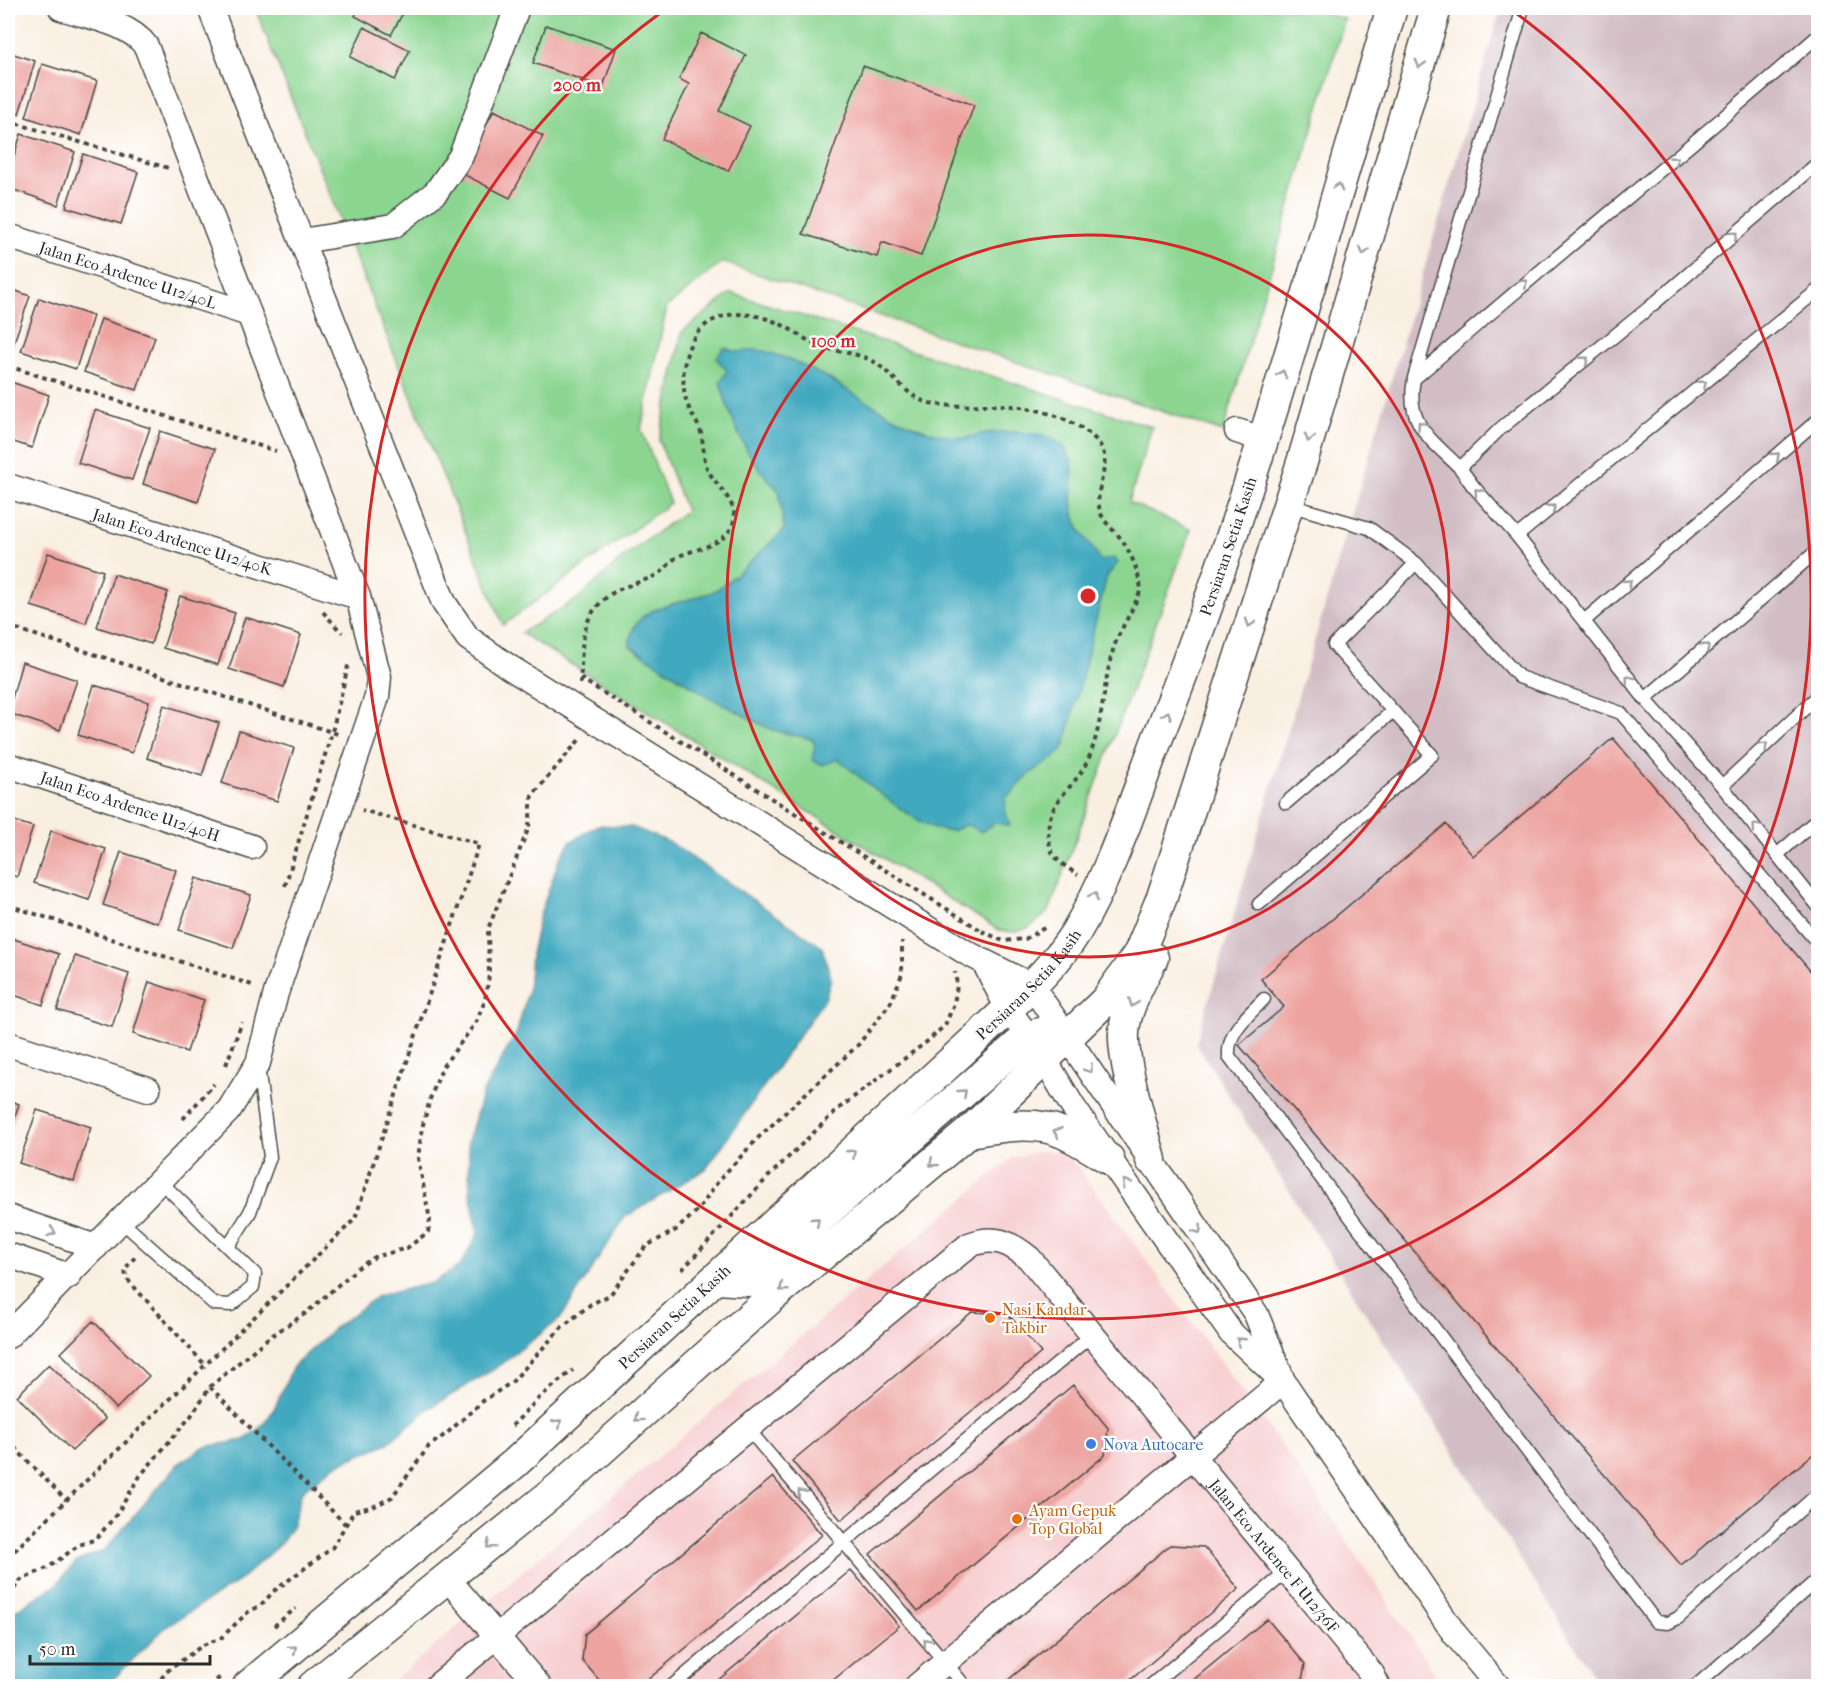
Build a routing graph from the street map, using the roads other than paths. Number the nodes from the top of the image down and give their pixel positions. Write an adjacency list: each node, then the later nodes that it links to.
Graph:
1 (62, 8): 12 (street)
2 (210, 8): 10 (street)
3 (517, 8): 10 (street)
4 (1392, 8): 37 (street, Persiaran Setia Kasih, one-way to 4)
5 (1436, 8): 17 (street, one-way to 17)
6 (1523, 8): 13 (lane)
7 (1818, 36): 13 (lane, one-way to 7)
8 (1818, 163): 15 (lane, one-way to 8)
9 (8, 236): 12 (street, Jalan Eco Ardence U12/40L)
10 (302, 241): 36 (street)
11 (1818, 290): 18 (lane, one-way to 11)
12 (249, 314): 21 (street)
13 (1414, 379): 15 (lane, one-way to 13)
14 (1818, 420): 22 (lane, one-way to 14)
15 (1460, 468): 18 (lane, one-way to 15)
16 (8, 486): 21 (street, Jalan Eco Ardence U12/40K)
17 (1288, 505): 20 (lane); 34 (street, one-way to 34)
18 (1517, 536): 22 (lane)
19 (1818, 550): 24 (lane, one-way to 19)
20 (1416, 563): 25 (lane); 35 (lane)
21 (358, 597): 43 (street)
22 (1584, 621): 24 (lane, one-way to 22)
23 (1818, 696): 27 (lane, one-way to 23)
24 (1645, 699): 27 (lane)
25 (1393, 711): 28 (lane); 32 (lane)
26 (8, 765): 30 (street, Jalan Eco Ardence U12/40H)
27 (1722, 786): 31 (lane, one-way to 27)
28 (1286, 803)
29 (1818, 819): 31 (lane)
30 (252, 847)
31 (1778, 854): 33 (lane)
32 (1259, 904)
33 (1818, 906)
34 (1151, 928): 40 (street); 47 (street, one-way to 47)
35 (1818, 943)
36 (964, 964): 37 (street); 39 (street)
37 (1032, 986): 39 (street, Persiaran Setia Kasih); 40 (street)
38 (1264, 999): 61 (lane)
39 (1008, 1009): 42 (street); 55 (street, Persiaran Setia Kasih, one-way to 39)
40 (1067, 1038): 42 (street); 47 (street, one-way to 47)
41 (8, 1044): 44 (street)
42 (1037, 1048): 45 (street); 46 (street); 55 (street, one-way to 42)
43 (258, 1063): 48 (street); 52 (lane)
44 (148, 1089)
45 (969, 1132): 46 (street, one-way to 45); 64 (street, one-way to 64)
46 (1109, 1159): 58 (street, one-way to 46)
47 (1150, 1160): 58 (street, one-way to 58)
48 (160, 1181): 50 (street); 52 (lane)
49 (8, 1217): 51 (street, one-way to 51)
50 (121, 1221): 51 (street); 52 (lane)
51 (96, 1247): 54 (street)
52 (228, 1247)
53 (8, 1255): 54 (street)
54 (69, 1276): 57 (street)
55 (717, 1278): 68 (street, Persiaran Setia Kasih, one-way to 55)
56 (1092, 1335): 59 (street, Jalan Eco Ardence F U12/36F); 60 (street, Jalan Eco Ardence F U12/36F); 62 (lane)
57 (8, 1336)
58 (1283, 1381): 60 (street); 77 (street)
59 (748, 1429): 62 (lane, one-way to 59); 66 (street)
60 (1194, 1456): 63 (street, Jalan Eco Ardence F U12/36F); 67 (street)
61 (1818, 1494)
62 (843, 1543): 67 (lane, one-way to 62); 72 (lane)
63 (1289, 1570): 75 (lane); 76 (street, Jalan Eco Ardence F U12/36F)
64 (448, 1579): 66 (street); 69 (street)
65 (1818, 1579): 78 (lane)
66 (498, 1638): 70 (street); 71 (street)
67 (945, 1664): 73 (street); 74 (lane)
68 (237, 1679)
69 (313, 1686)
70 (436, 1686)
71 (539, 1686)
72 (672, 1686)
73 (917, 1686)
74 (965, 1686)
75 (1150, 1686)
76 (1378, 1686)
77 (1498, 1686)
78 (1696, 1686)

